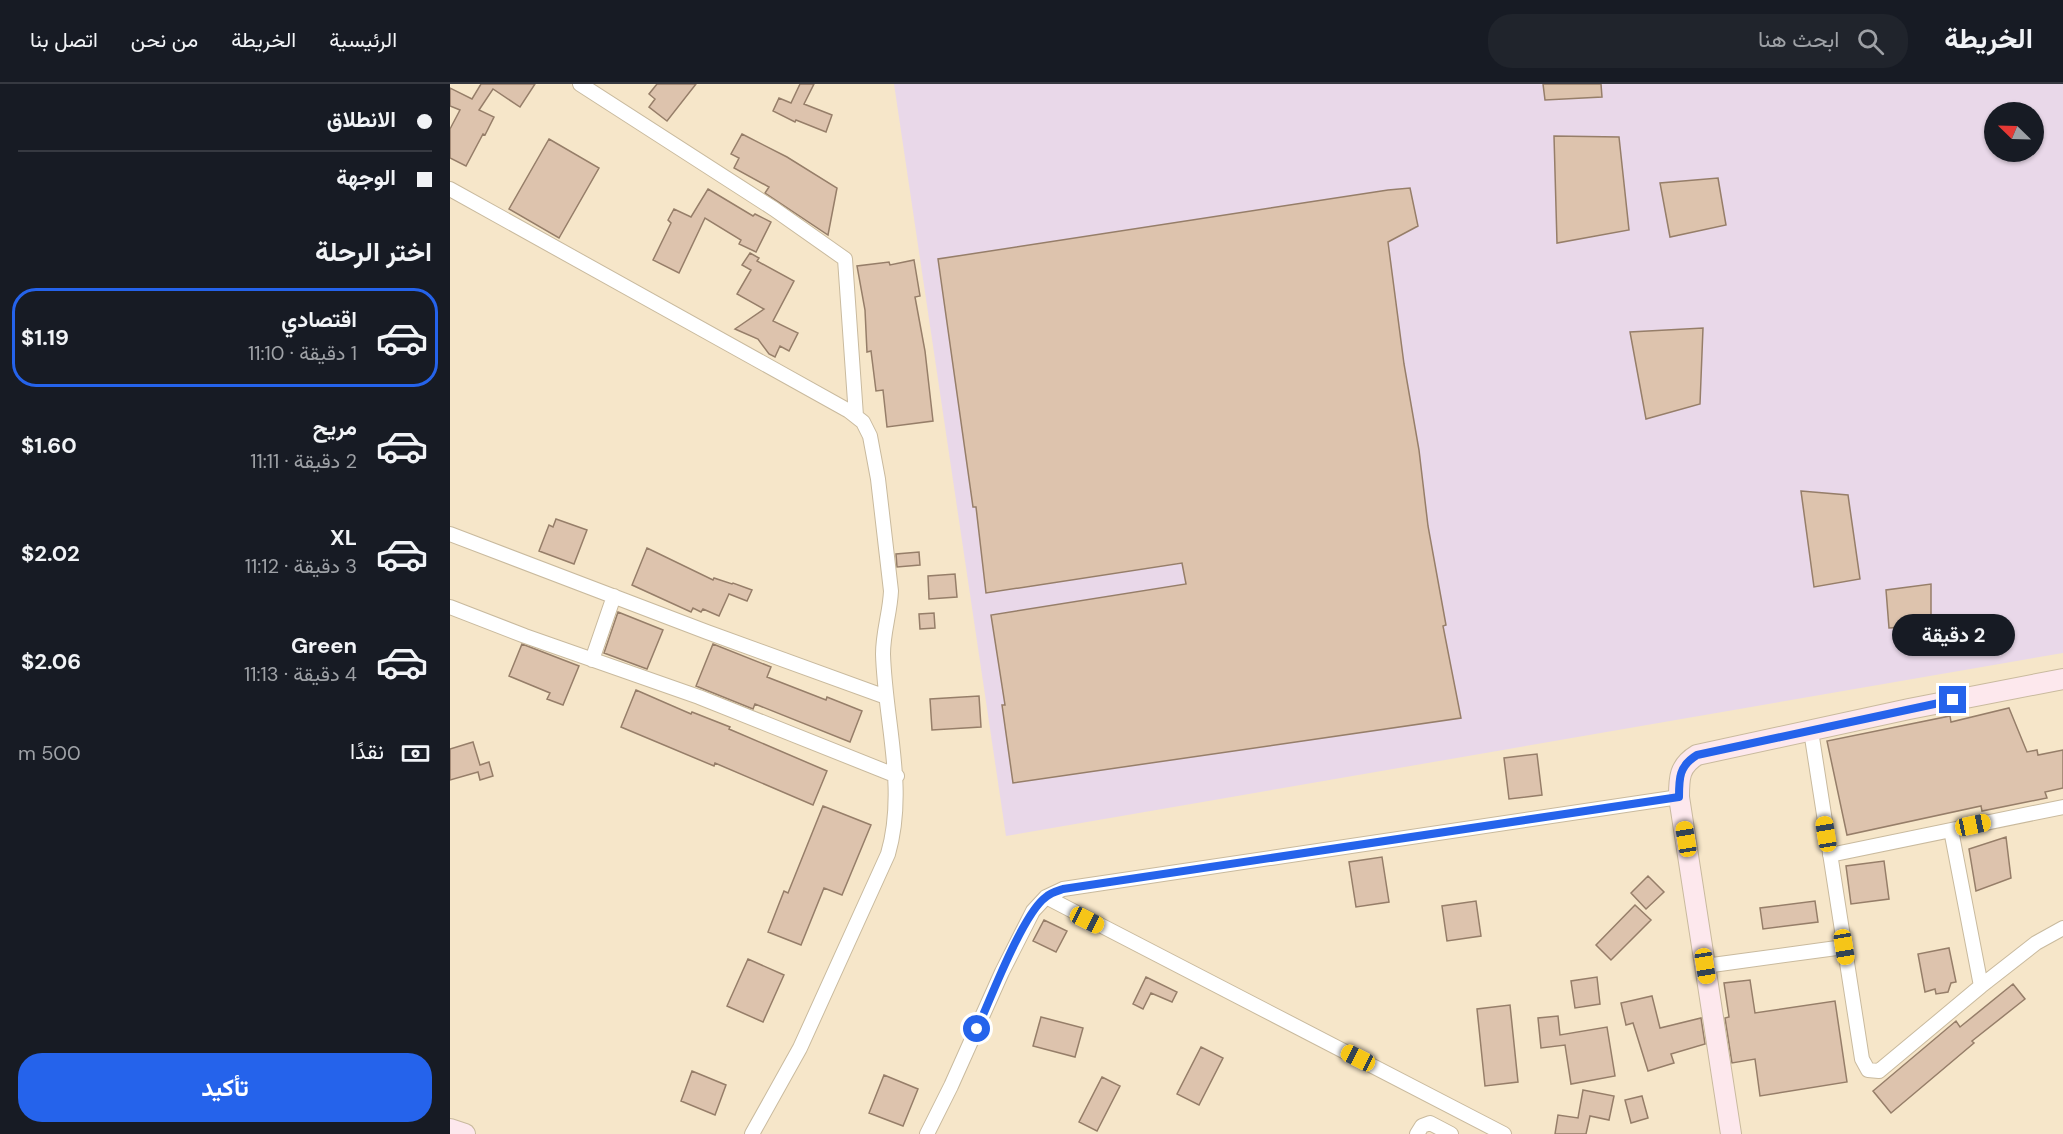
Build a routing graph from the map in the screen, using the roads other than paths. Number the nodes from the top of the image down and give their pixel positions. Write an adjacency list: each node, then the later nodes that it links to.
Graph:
1 (580, 84): 3 (street)
2 (450, 189): 3 (street)
3 (856, 416): 9 (street)
4 (450, 534): 5 (street)
5 (614, 596): 7 (street); 9 (street)
6 (450, 607): 7 (street)
7 (592, 660): 11 (street)
8 (2063, 679): 10 (main road)
9 (886, 697): 11 (street)
10 (1810, 731): 12 (main road); 15 (street)
11 (897, 776): 23 (street)
12 (1679, 797): 16 (street); 19 (main road)
13 (2063, 807): 14 (street)
14 (1951, 830): 15 (street); 20 (street)
15 (1830, 855): 18 (street)
16 (1046, 897): 24 (street); 27 (street)
17 (2063, 928): 20 (street)
18 (1844, 947): 19 (street); 20 (street)
19 (1705, 966): 28 (main road)
20 (1981, 986)
21 (450, 1129): 22 (main road)
22 (465, 1134)
23 (752, 1134)
24 (927, 1134)
25 (1417, 1134): 26 (street)
26 (1451, 1134)
27 (1504, 1134)
28 (1731, 1134)

